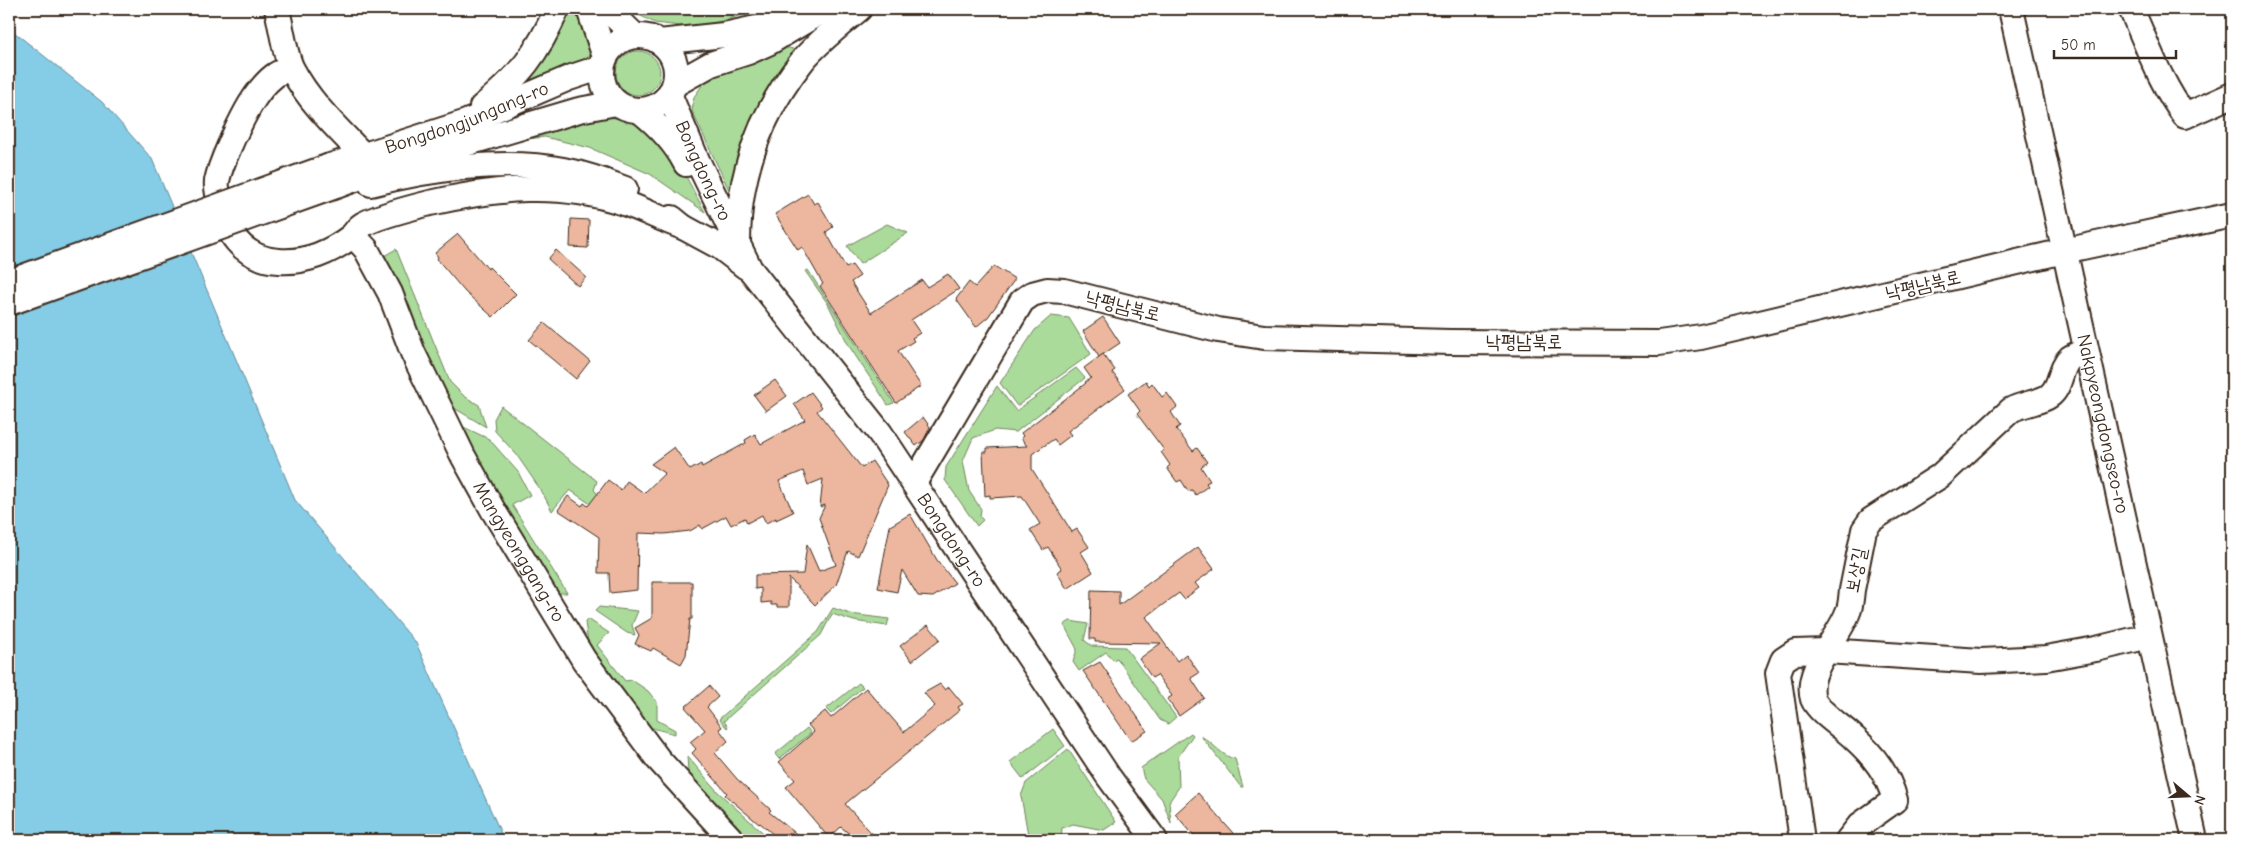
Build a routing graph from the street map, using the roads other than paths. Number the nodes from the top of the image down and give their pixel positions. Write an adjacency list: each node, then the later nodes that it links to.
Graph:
1 (277, 9): 12 (street)
2 (557, 9): 17 (street)
3 (589, 9): 11 (street)
4 (607, 9): 9 (street)
5 (859, 9): 23 (street)
6 (2011, 9): 24 (street, Nakpyeongdongseo-ro)
7 (2131, 9): 14 (street)
8 (823, 12): 10 (street); 13 (street)
9 (635, 36): 10 (street); 11 (street, Bongdongjungang-ro)
10 (659, 42): 13 (street)
11 (604, 62): 15 (street); 17 (street, Bongdongjungang-ro)
12 (291, 68): 18 (street); 22 (street)
13 (672, 89): 16 (street); 23 (street, Bongdong-ro)
14 (2232, 95)
15 (616, 103): 16 (street, Bongdongjungang-ro); 18 (street, Bongdongjungang-ro)
16 (639, 110): 23 (street, Bongdong-ro)
17 (464, 123): 18 (street, Bongdongjungang-ro)
18 (356, 176): 19 (street); 21 (street); 22 (street); 26 (street, bridge); 27 (street, bridge)
19 (465, 195): 21 (street); 22 (street)
20 (2232, 215): 24 (street, 낙평남북로)
21 (683, 227): 25 (street)
22 (357, 230): 32 (street, Mangyeonggang-ro)
23 (738, 247): 25 (street, Bongdong-ro)
24 (2064, 251): 28 (street, Nakpyeongdongseo-ro); 29 (street, 낙평남북로)
25 (750, 269): 29 (street, Bongdong-ro)
26 (9, 282)
27 (9, 303)
28 (2085, 351): 30 (street, Nakpyeongdongseo-ro); 31 (street, 보상길)
29 (914, 483): 33 (street, Bongdong-ro)
30 (2149, 636): 31 (street); 36 (street, Nakpyeongdongseo-ro)
31 (1826, 651): 34 (street); 35 (street, 보상길)
32 (732, 840)
33 (1155, 840)
34 (1802, 840)
35 (1848, 840)
36 (2195, 840)

